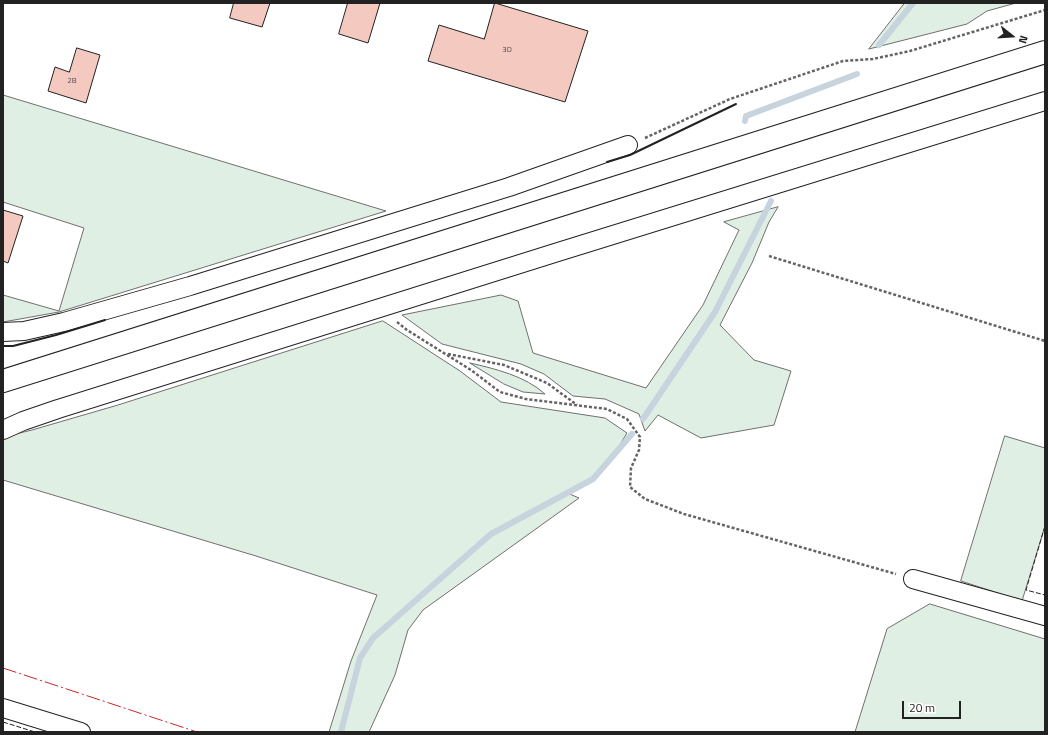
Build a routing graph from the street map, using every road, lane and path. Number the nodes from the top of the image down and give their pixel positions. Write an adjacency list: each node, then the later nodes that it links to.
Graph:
1 (1045, 10): 4 (path)
2 (1045, 52): 10 (main road)
3 (1045, 101): 6 (street)
4 (628, 145): 7 (street)
5 (769, 256): 8 (path)
6 (380, 308): 9 (path); 12 (street)
7 (3, 332)
8 (1045, 341)
9 (445, 353): 11 (path); 11 (path)
10 (3, 381)
11 (577, 405): 13 (path)
12 (3, 430)
13 (913, 579): 14 (street)
14 (1045, 616)
15 (3, 708): 16 (street)
16 (82, 732)

